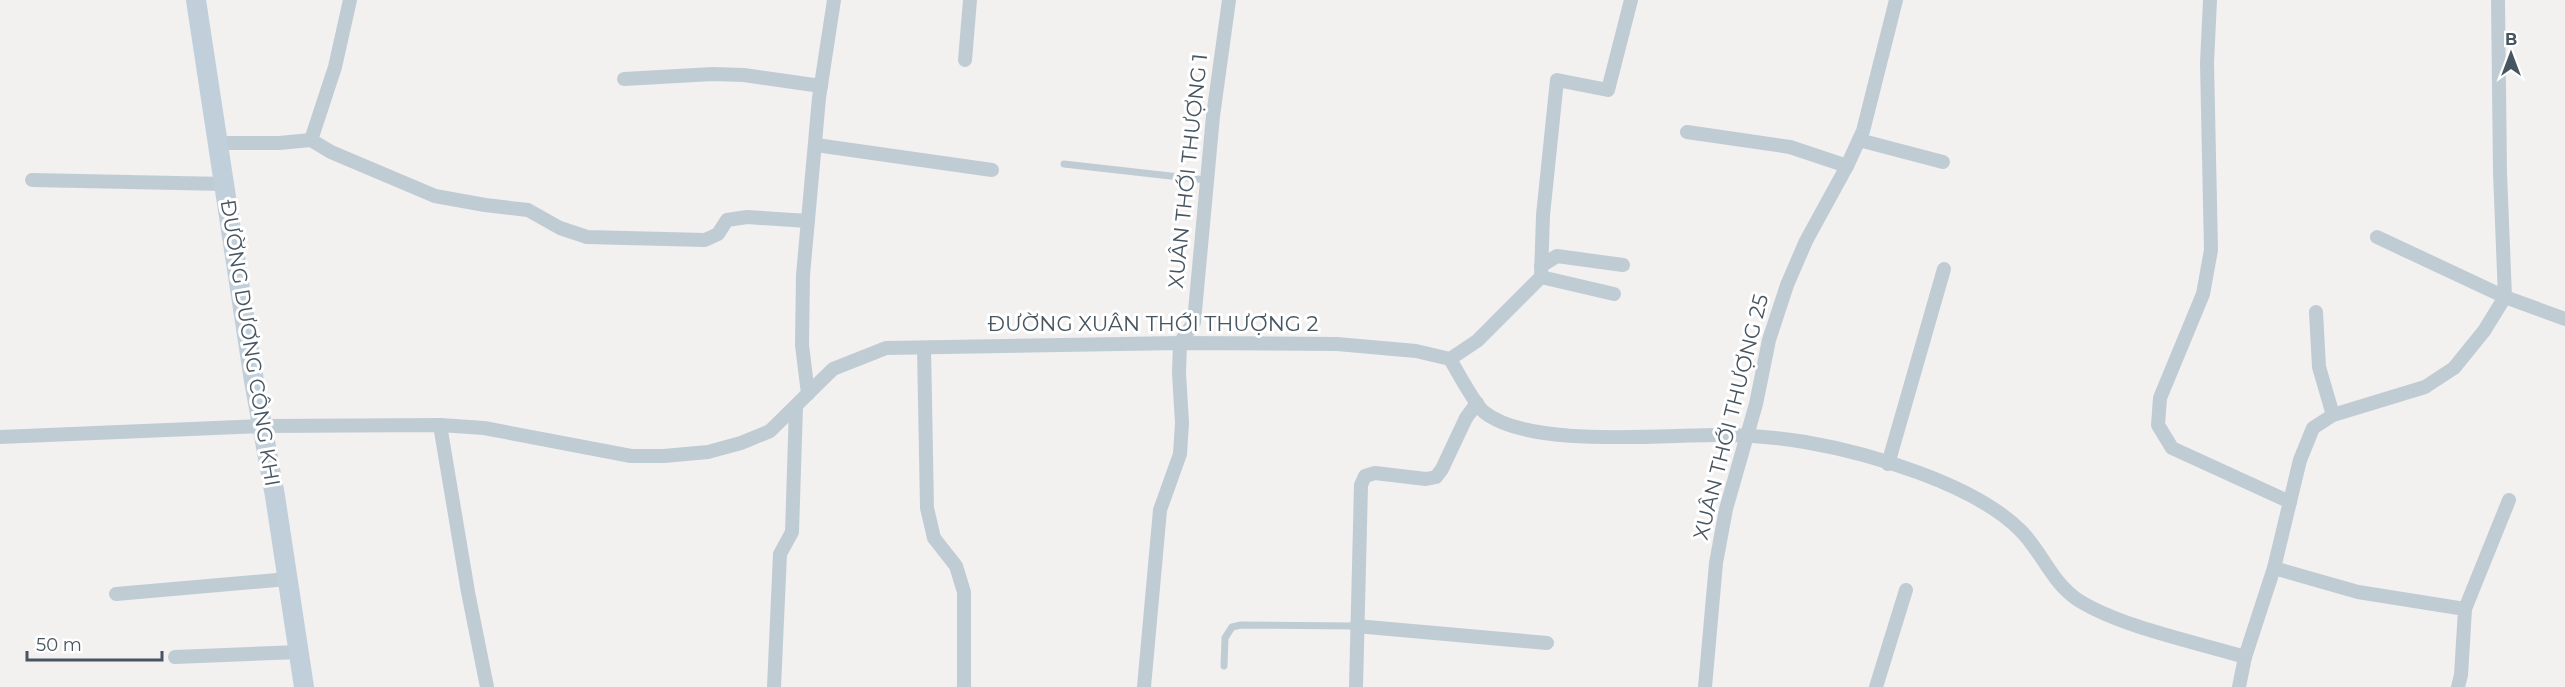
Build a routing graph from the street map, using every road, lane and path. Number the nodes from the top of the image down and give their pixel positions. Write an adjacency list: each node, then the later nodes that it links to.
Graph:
1 (196, 0): 16 (main road, ĐƯỜNG DƯƠNG CÔNG KHI)
2 (350, 0): 14 (street)
3 (834, 0): 12 (street)
4 (970, 0): 10 (street)
5 (1229, 0): 23 (street, XUÂN THỚI THƯỢNG 1)
6 (1631, 0): 29 (street)
7 (1896, 0): 15 (street, XUÂN THỚI THƯỢNG 25)
8 (2210, 0): 47 (street)
9 (2498, 0): 31 (street)
10 (965, 60)
11 (624, 79): 12 (street)
12 (821, 86): 17 (street)
13 (1687, 132): 20 (street)
14 (311, 140): 16 (street); 25 (street)
15 (1859, 140): 18 (street); 20 (street, XUÂN THỚI THƯỢNG 25)
16 (219, 143): 24 (main road, ĐƯỜNG DƯƠNG CÔNG KHI)
17 (816, 145): 21 (street); 25 (street)
18 (1943, 162)
19 (1064, 164): 23 (lane)
20 (1847, 166): 43 (street, XUÂN THỚI THƯỢNG 25)
21 (992, 170)
22 (32, 180): 24 (street)
23 (1206, 180): 34 (street, XUÂN THỚI THƯỢNG 1)
24 (225, 184): 41 (main road, ĐƯỜNG DƯƠNG CÔNG KHI)
25 (808, 221): 37 (street)
26 (2377, 237): 31 (street)
27 (1623, 265): 29 (street)
28 (1944, 269): 45 (street)
29 (1541, 272): 30 (street); 36 (street)
30 (1614, 294)
31 (2505, 297): 33 (street); 40 (street)
32 (2316, 312): 40 (street)
33 (2565, 319)
34 (1180, 343): 35 (street, ĐƯỜNG XUÂN THỚI THƯỢNG 2); 36 (street, ĐƯỜNG XUÂN THỚI THƯỢNG 2); 64 (street)
35 (924, 348): 37 (street, ĐƯỜNG XUÂN THỚI THƯỢNG 2); 63 (street)
36 (1450, 359): 38 (street)
37 (808, 394): 39 (street, ĐƯỜNG XUÂN THỚI THƯỢNG 2)
38 (1477, 403): 43 (street); 53 (street)
39 (796, 407): 42 (street, ĐƯỜNG XUÂN THỚI THƯỢNG 2); 62 (street)
40 (2333, 415): 47 (street)
41 (263, 426): 42 (street, ĐƯỜNG XUÂN THỚI THƯỢNG 2); 44 (street, ĐƯỜNG XUÂN THỚI THƯỢNG 2); 49 (main road, ĐƯỜNG DƯƠNG CÔNG KHI)
42 (441, 426): 61 (street)
43 (1745, 436): 45 (street); 59 (street, XUÂN THỚI THƯỢNG 25)
44 (0, 437)
45 (1888, 464): 57 (street)
46 (2509, 500): 52 (street)
47 (2290, 502): 48 (street)
48 (2274, 568): 52 (street); 57 (street)
49 (288, 579): 51 (street); 55 (main road, ĐƯỜNG DƯƠNG CÔNG KHI)
50 (1906, 590): 66 (street)
51 (116, 594)
52 (2465, 609): 68 (street)
53 (1356, 626): 54 (street); 58 (lane); 65 (street)
54 (1547, 643)
55 (299, 652): 56 (street); 60 (main road, ĐƯỜNG DƯƠNG CÔNG KHI)
56 (175, 657)
57 (2245, 657): 67 (street)
58 (1224, 666)
59 (1707, 686)
60 (304, 687)
61 (487, 687)
62 (774, 687)
63 (964, 687)
64 (1144, 687)
65 (1356, 687)
66 (1876, 687)
67 (2239, 687)
68 (2458, 687)

